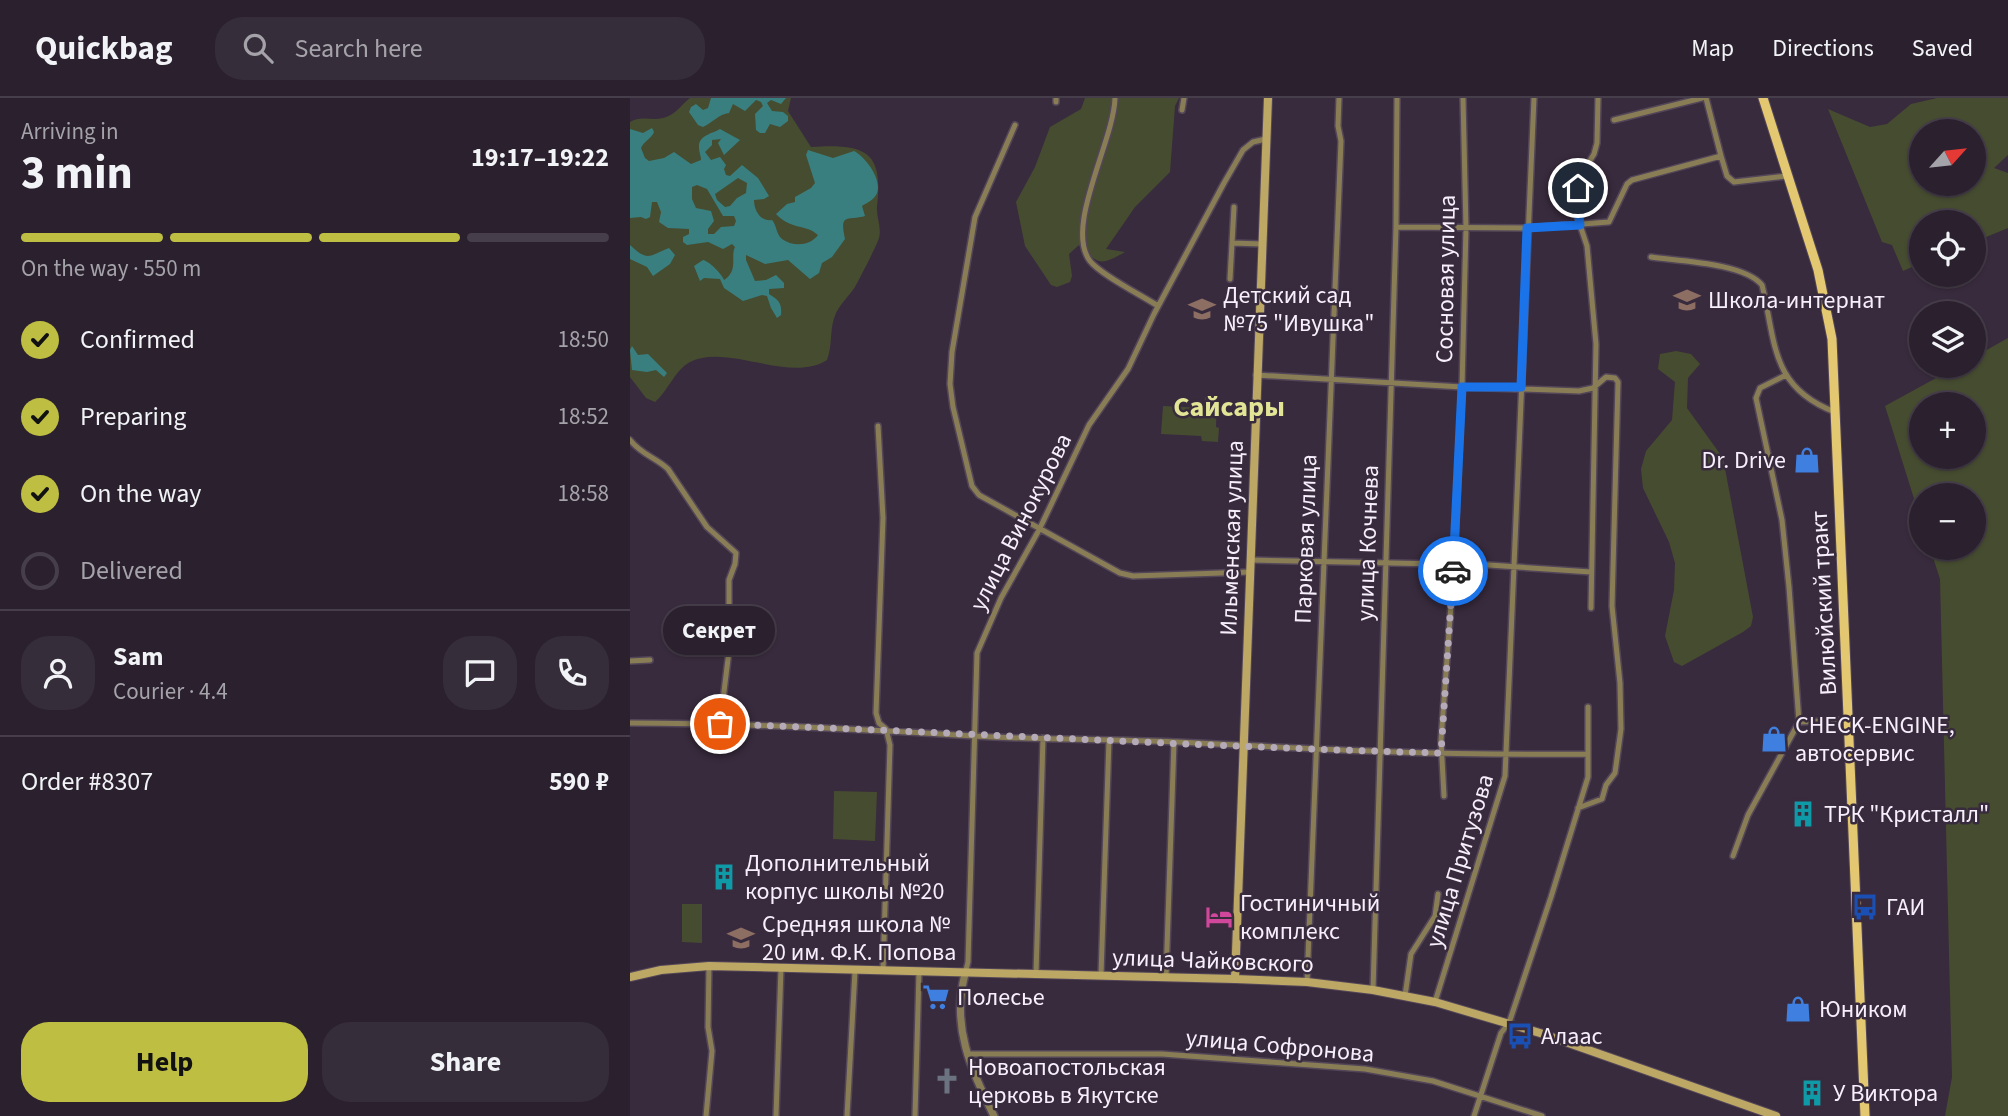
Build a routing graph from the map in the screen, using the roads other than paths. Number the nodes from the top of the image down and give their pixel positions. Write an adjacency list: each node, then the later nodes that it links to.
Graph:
1 (1115, 98): 26 (street)
2 (1184, 98): 11 (street)
3 (1268, 98): 14 (main road, Ильменская улица)
4 (1339, 98): 29 (street, Парковая улица)
5 (1397, 98): 19 (street, улица Кочнева)
6 (1463, 98): 20 (street, Сосновая улица)
7 (1534, 98): 21 (street, улица Притузова)
8 (1598, 98): 18 (street)
9 (1704, 98): 12 (street); 15 (street)
10 (1762, 98): 16 (main road, Вилюйский тракт)
11 (1182, 110)
12 (1614, 120)
13 (1015, 125): 37 (street)
14 (1266, 139): 23 (main road, Ильменская улица); 26 (street, улица Винокурова)
15 (1721, 156): 16 (street); 18 (street)
16 (1787, 176): 34 (main road, Вилюйский тракт)
17 (1234, 206): 22 (street)
18 (1580, 225): 21 (street); 33 (street)
19 (1396, 227): 20 (street); 30 (street, улица Кочнева)
20 (1465, 228): 21 (street); 31 (street, Сосновая улица)
21 (1527, 228): 32 (street, улица Притузова)
22 (1232, 243): 23 (street); 25 (street)
23 (1262, 244): 28 (main road, Ильменская улица)
24 (1651, 257): 27 (street)
25 (1230, 279)
26 (1158, 306): 37 (street, улица Винокурова)
27 (1786, 374): 34 (street); 50 (street)
28 (1256, 375): 29 (street); 38 (main road, Ильменская улица)
29 (1331, 378): 30 (street); 39 (street, Парковая улица)
30 (1391, 383): 31 (street); 40 (street, улица Кочнева)
31 (1462, 387): 32 (street); 41 (street, Сосновая улица)
32 (1521, 387): 33 (street); 42 (street, улица Притузова)
33 (1593, 388): 44 (street); 65 (street)
34 (1835, 412): 49 (main road, Вилюйский тракт)
35 (878, 426): 53 (street)
36 (630, 440): 52 (street)
37 (1039, 530): 43 (street); 54 (street, улица Винокурова)
38 (1251, 560): 39 (street); 43 (main road, Ильменская улица)
39 (1323, 562): 40 (street); 59 (street, Парковая улица)
40 (1385, 563): 41 (street); 60 (street, улица Кочнева)
41 (1454, 564): 42 (street); 61 (street, Сосновая улица)
42 (1515, 567): 44 (street); 63 (street, улица Притузова)
43 (1250, 572): 58 (main road, Ильменская улица)
44 (1591, 572): 45 (street)
45 (1591, 608)
46 (650, 660): 47 (street)
47 (630, 661)
48 (1588, 707): 62 (street)
49 (1848, 720): 50 (street); 94 (main road, Вилюйский тракт)
50 (1799, 722): 66 (street)
51 (630, 723): 52 (street)
52 (720, 724): 53 (street)
53 (886, 729): 54 (street); 71 (street)
54 (975, 736): 55 (street); 73 (street, улица Винокурова)
55 (1043, 738): 56 (street); 74 (street)
56 (1109, 740): 57 (street); 75 (street)
57 (1174, 742): 58 (street); 77 (street)
58 (1245, 746): 59 (street); 78 (main road, Ильменская улица)
59 (1315, 750): 60 (street); 79 (street, Парковая улица)
60 (1380, 751): 61 (street); 80 (street, улица Кочнева)
61 (1441, 753): 63 (street); 64 (street, Сосновая улица)
62 (1588, 754): 63 (street); 65 (street)
63 (1507, 755): 82 (street, улица Притузова)
64 (1444, 796)
65 (1578, 808): 83 (street)
66 (1733, 856)
67 (1438, 894): 81 (street)
68 (709, 966): 69 (main road, улица Чайковского); 76 (main road, улица Чайковского); 86 (street)
69 (781, 968): 70 (main road, улица Чайковского); 87 (street)
70 (855, 971): 71 (main road, улица Чайковского); 88 (street)
71 (883, 972): 72 (main road, улица Чайковского)
72 (919, 972): 73 (main road, улица Чайковского); 89 (street)
73 (965, 974): 74 (main road, улица Чайковского); 84 (street)
74 (1036, 974): 75 (main road, улица Чайковского)
75 (1101, 975): 77 (main road, улица Чайковского)
76 (630, 977)
77 (1166, 977): 78 (main road, улица Чайковского)
78 (1235, 979): 79 (main road, улица Чайковского)
79 (1307, 982): 80 (main road, улица Чайковского)
80 (1373, 990): 81 (main road, улица Чайковского)
81 (1405, 996): 82 (main road, улица Чайковского)
82 (1435, 1002): 83 (main road, улица Чайковского)
83 (1509, 1023): 85 (street); 93 (main road, улица Чайковского)
84 (967, 1054): 85 (street, улица Софронова); 90 (street)
85 (1480, 1095): 91 (street); 92 (street, улица Софронова)
86 (706, 1116)
87 (776, 1116)
88 (847, 1116)
89 (915, 1116)
90 (994, 1116)
91 (1474, 1116)
92 (1542, 1116)
93 (1776, 1116)
94 (1865, 1116)

